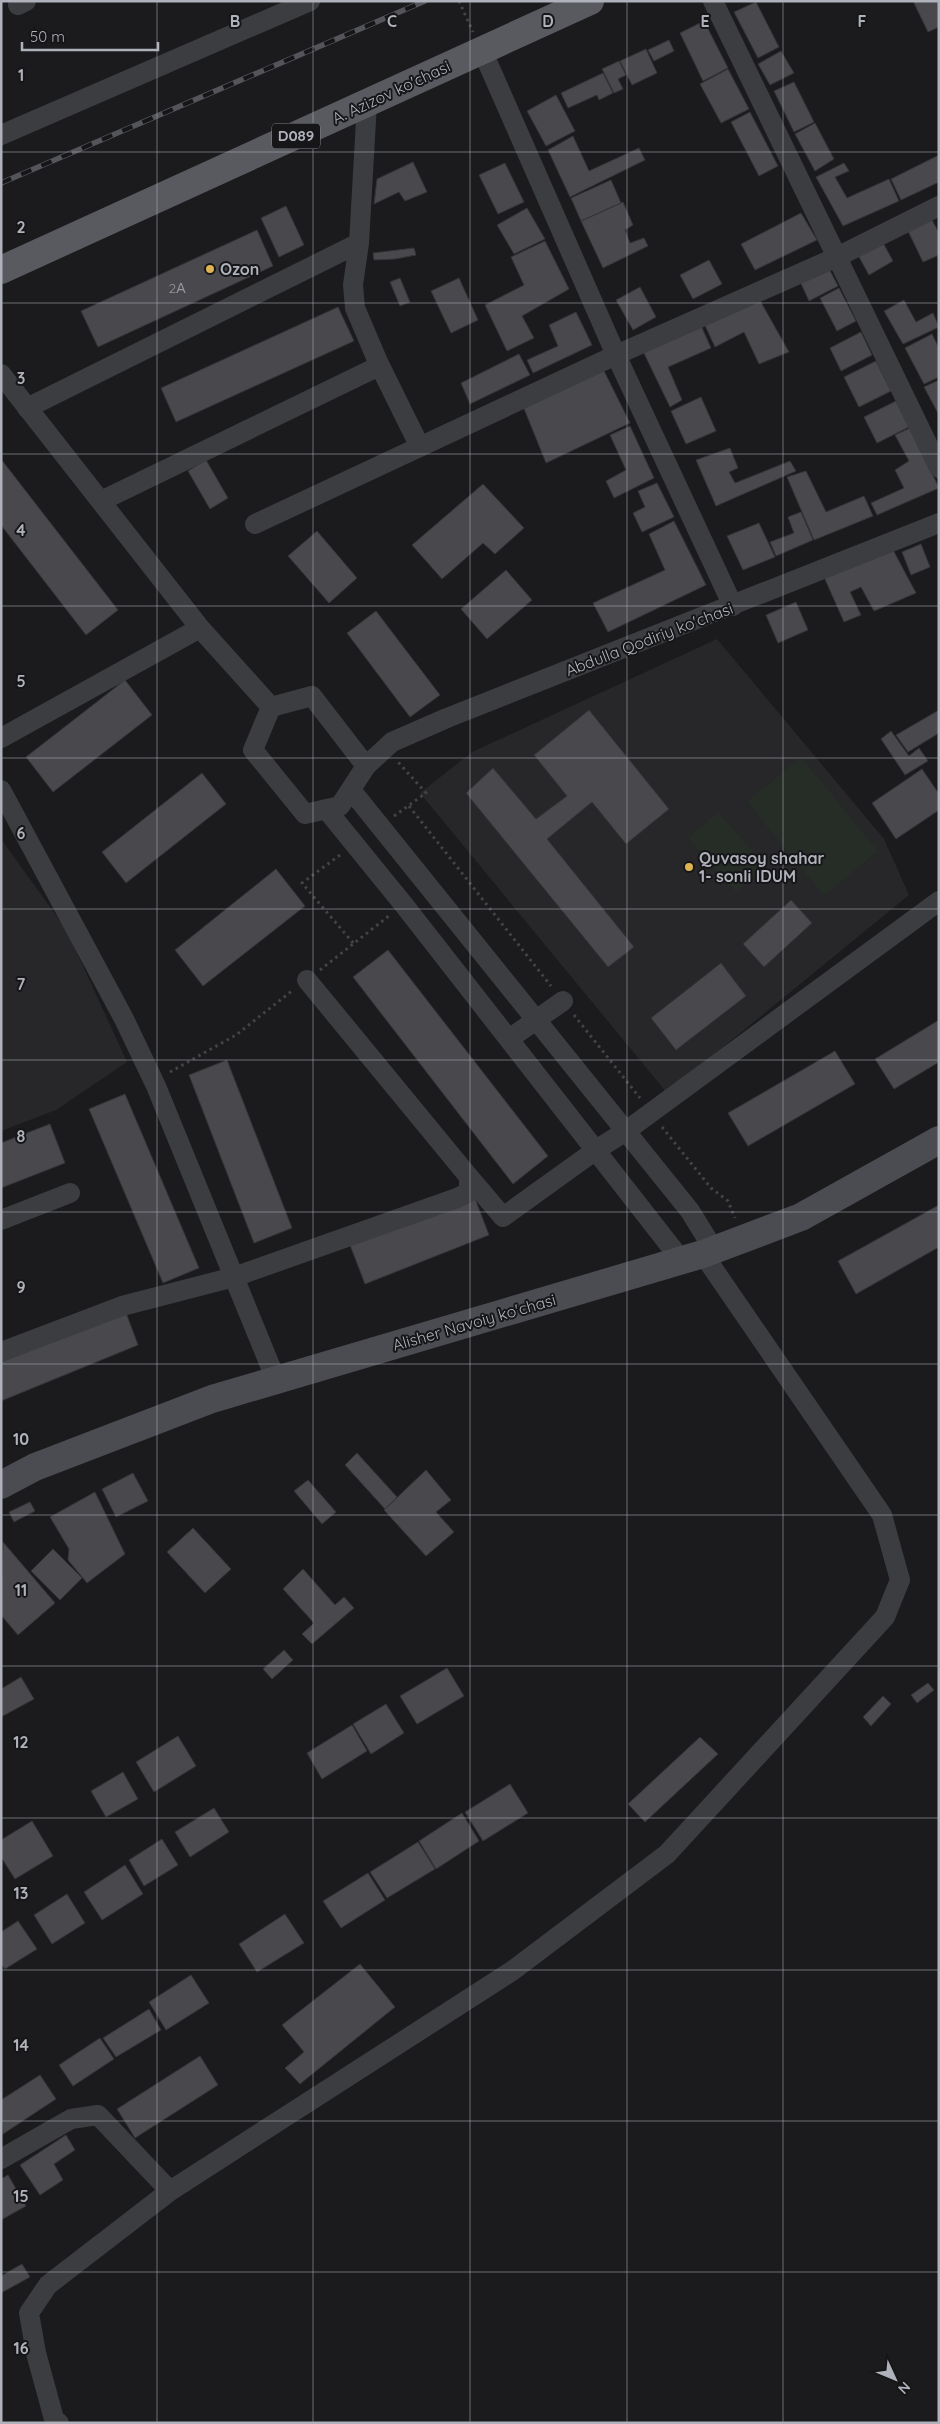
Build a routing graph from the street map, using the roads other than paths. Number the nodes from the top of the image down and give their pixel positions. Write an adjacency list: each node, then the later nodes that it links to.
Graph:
1 (310, 1): 6 (street)
2 (590, 1): 4 (main road, A. Azizov ko'chasi / D089)
3 (713, 1): 9 (street)
4 (482, 50): 5 (main road, A. Azizov ko'chasi / D089); 11 (street)
5 (367, 103): 8 (street); 10 (main road, A. Azizov ko'chasi / D089)
6 (1, 135)
7 (939, 206): 9 (street)
8 (358, 243): 12 (street); 14 (street)
9 (837, 257): 11 (street); 16 (street)
10 (1, 270)
11 (616, 355): 15 (street); 20 (street)
12 (378, 362): 15 (street); 17 (street)
13 (1, 374): 14 (street)
14 (27, 408): 17 (street)
15 (420, 447): 19 (street)
16 (939, 468)
17 (101, 501): 21 (street)
18 (939, 523): 20 (street, Abdulla Qodiriy ko'chasi)
19 (255, 524)
20 (733, 606): 24 (street, Abdulla Qodiriy ko'chasi)
21 (200, 628): 22 (street); 23 (street)
22 (271, 707): 24 (street); 27 (street)
23 (1, 738)
24 (366, 766): 26 (street)
25 (1, 790): 40 (street)
26 (351, 790): 27 (street); 31 (street)
27 (326, 809): 32 (street)
28 (939, 901): 33 (street)
29 (307, 980): 36 (street)
30 (563, 1001): 31 (street)
31 (536, 1020): 32 (street); 33 (street)
32 (509, 1039): 35 (street)
33 (626, 1131): 35 (street); 39 (street)
34 (939, 1140): 39 (street, Alisher Navoiy ko'chasi)
35 (596, 1150): 36 (street); 39 (street)
36 (469, 1177): 40 (street)
37 (70, 1193): 38 (street)
38 (1, 1220)
39 (699, 1255): 42 (street, Alisher Navoiy ko'chasi); 45 (street)
40 (234, 1277): 41 (street); 42 (street)
41 (1, 1352)
42 (276, 1380): 43 (street, Alisher Navoiy ko'chasi)
43 (1, 1485)
44 (1, 2159): 45 (street)
45 (170, 2192): 46 (street)
46 (59, 2423)

